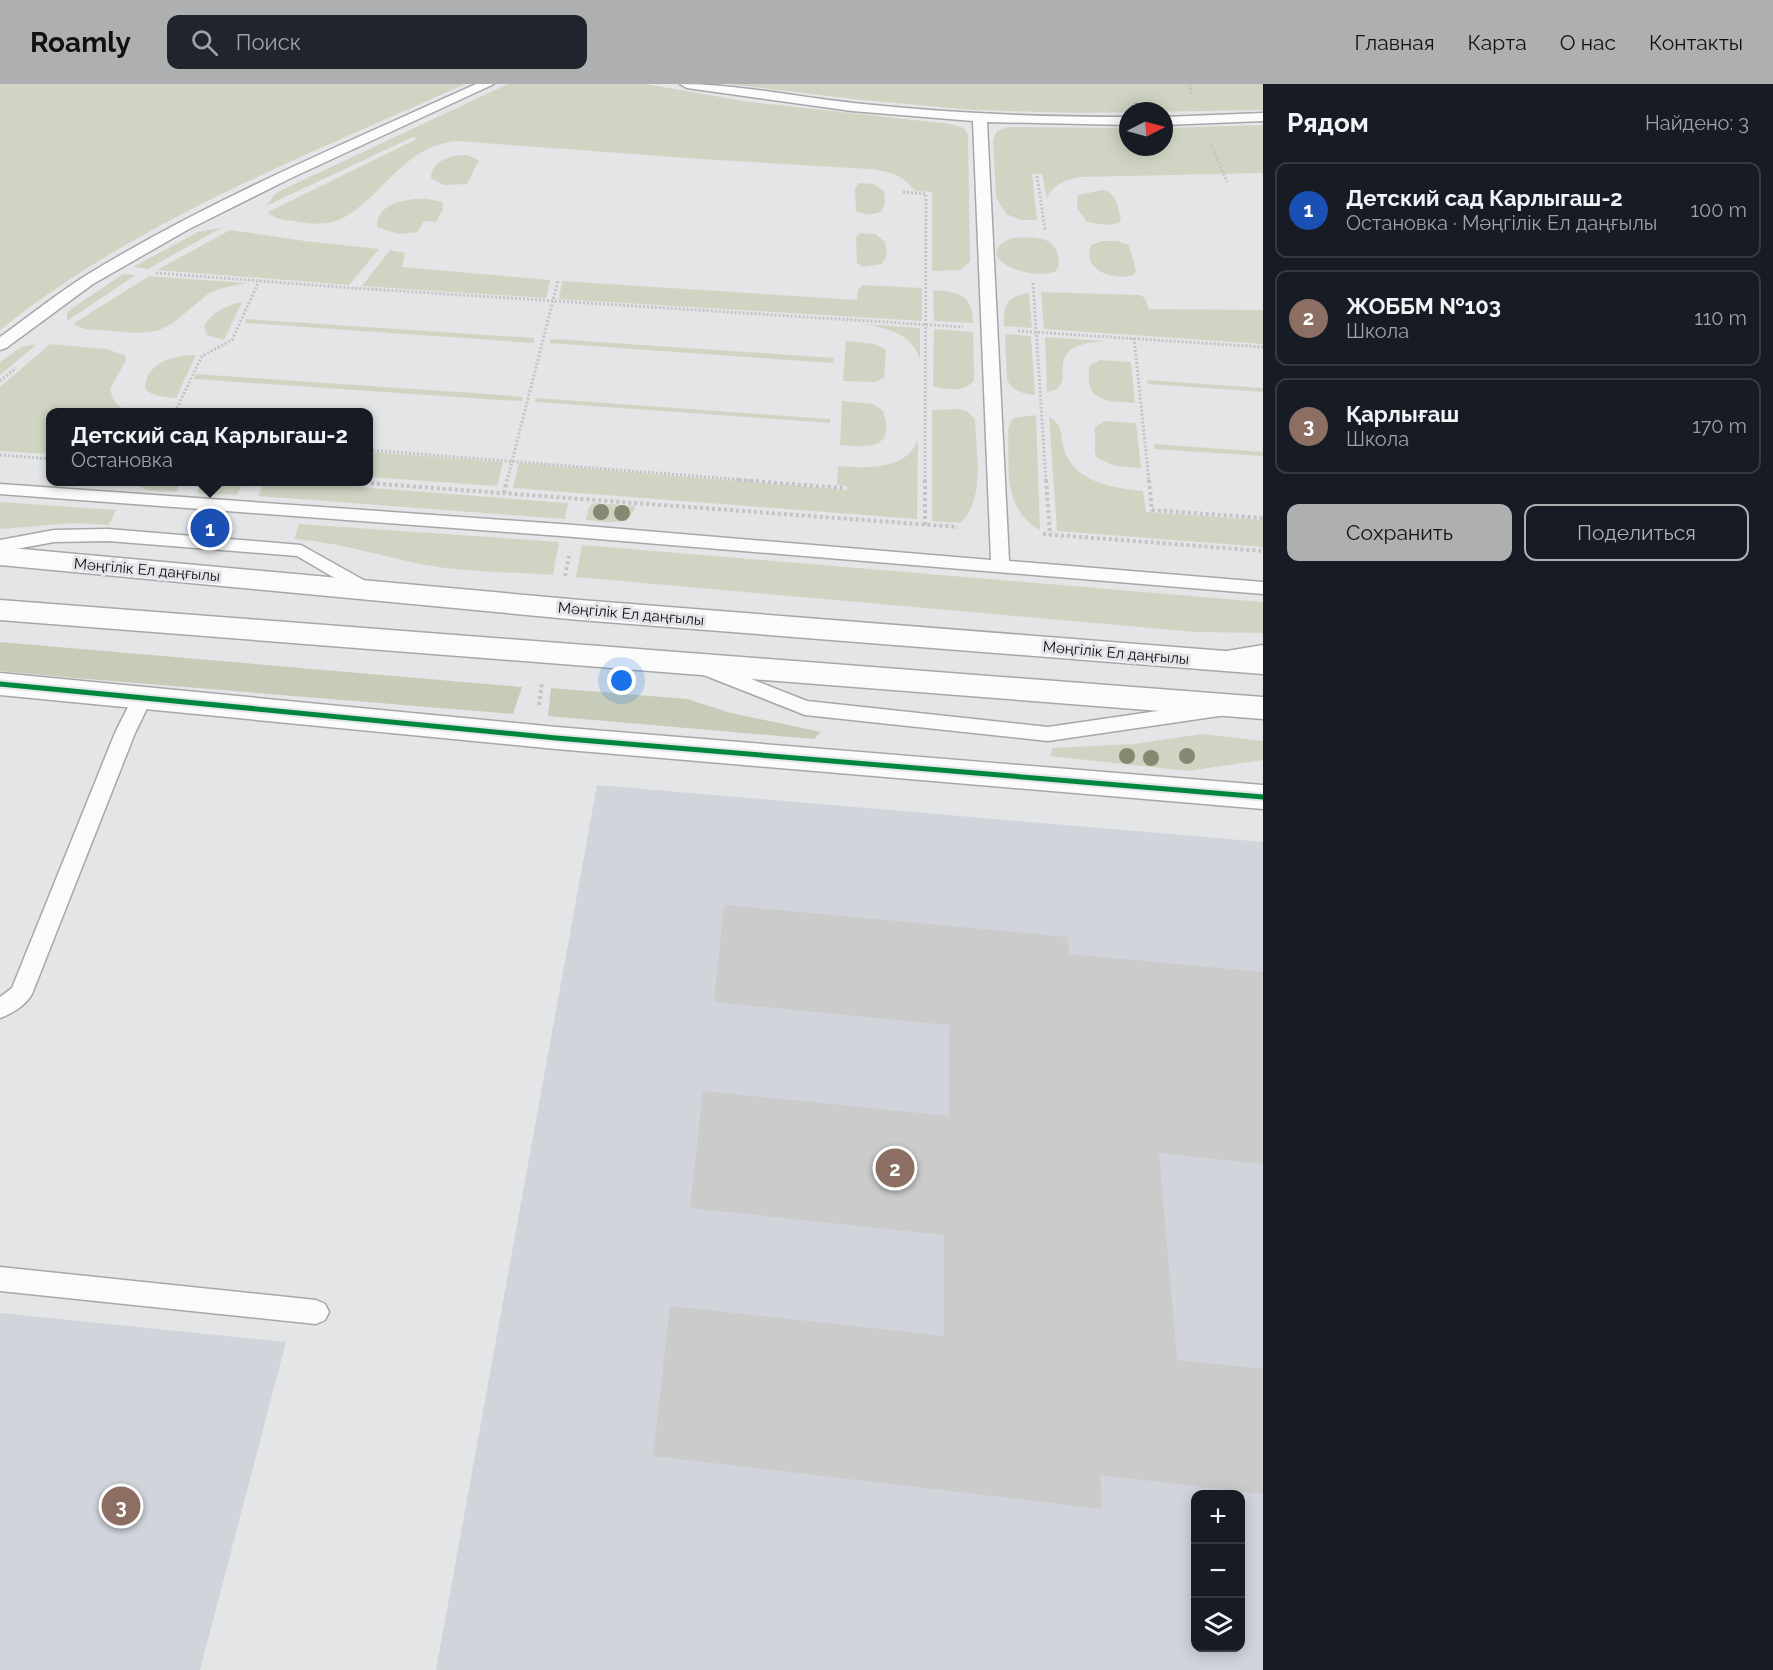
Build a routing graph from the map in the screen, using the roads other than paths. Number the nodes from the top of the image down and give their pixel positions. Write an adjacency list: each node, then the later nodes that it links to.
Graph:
1 (488, 84): 7 (lane)
2 (687, 84): 4 (lane)
3 (1263, 117): 6 (lane)
4 (980, 118): 5 (lane); 11 (lane)
5 (1119, 121)
6 (1173, 121)
7 (0, 345)
8 (0, 489): 11 (lane)
9 (0, 546): 13 (lane)
10 (0, 556): 13 (main road, Мәңгілік Ел даңғылы)
11 (1000, 567): 12 (lane)
12 (1263, 588)
13 (370, 591): 16 (main road, Мәңгілік Ел даңғылы)
14 (0, 610): 17 (main road)
15 (1263, 652): 16 (lane)
16 (1207, 660): 18 (main road, Мәңгілік Ел даңғылы)
17 (694, 664): 21 (main road); 21 (lane)
18 (1263, 664)
19 (0, 684): 20 (main road)
20 (142, 698): 22 (main road); 23 (lane)
21 (1251, 707)
22 (1263, 797)
23 (0, 1010)
24 (0, 1279): 25 (lane)
25 (316, 1312)

